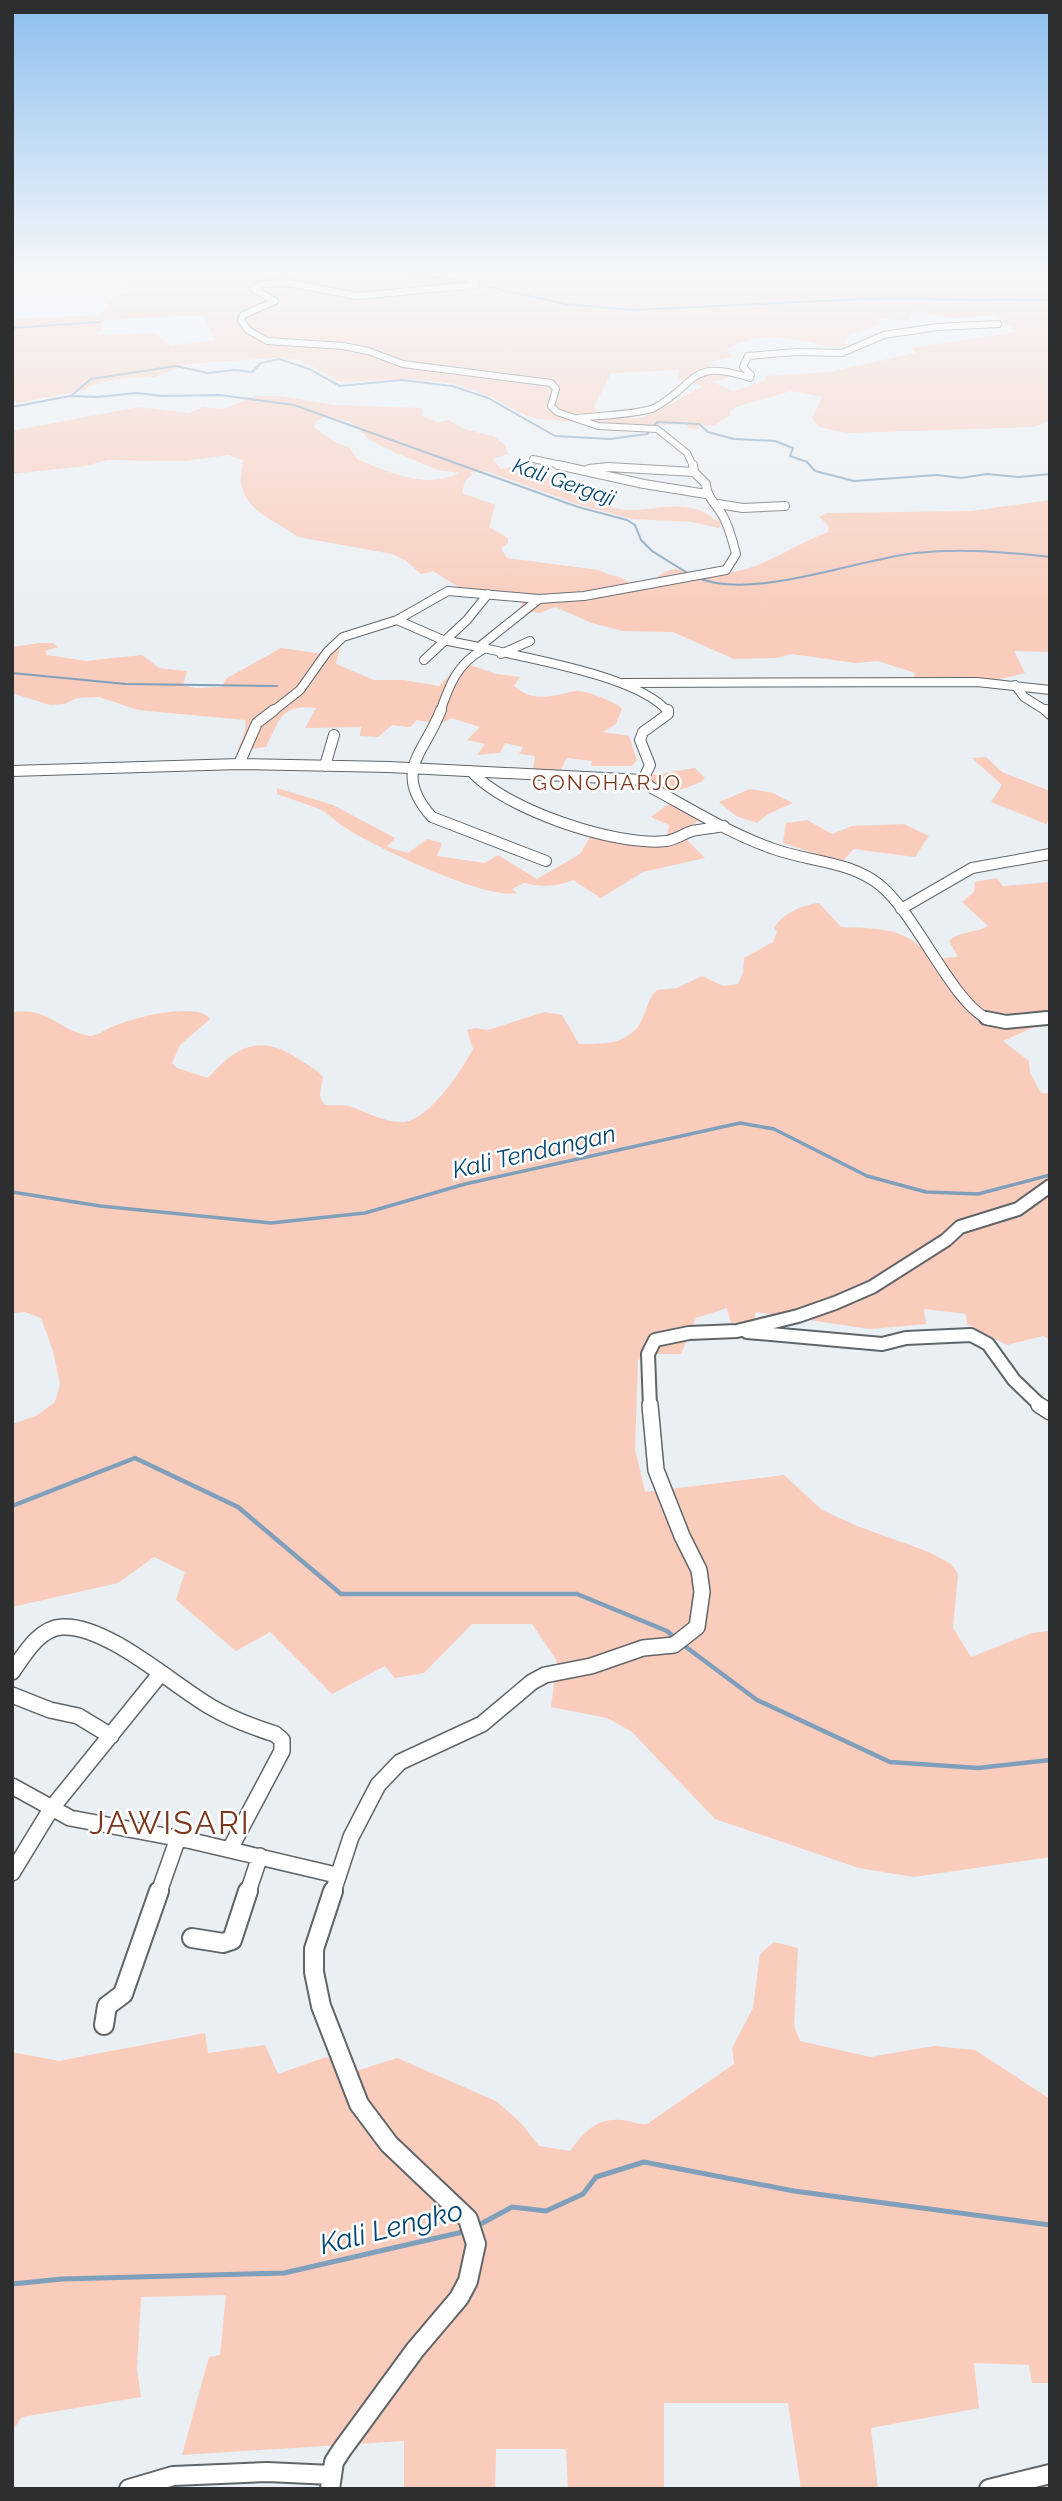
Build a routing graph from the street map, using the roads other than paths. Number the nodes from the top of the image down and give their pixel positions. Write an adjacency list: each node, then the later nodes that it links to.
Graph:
1 (554, 387): 3 (street)
2 (681, 387): 3 (street)
3 (574, 418): 6 (street)
4 (533, 459): 5 (street)
5 (585, 469): 6 (street); 7 (street)
6 (694, 472): 7 (street)
7 (706, 494): 8 (street)
8 (718, 503): 9 (street); 10 (street)
9 (785, 506)
10 (690, 575): 12 (street)
11 (488, 594): 12 (street); 13 (street); 14 (street)
12 (538, 599): 16 (street)
13 (397, 620): 14 (street); 24 (street)
14 (443, 640): 16 (street); 18 (street)
15 (530, 641): 17 (street)
16 (481, 649): 17 (street); 26 (street)
17 (501, 654): 19 (street)
18 (424, 660)
19 (623, 683): 20 (street); 29 (street)
20 (1015, 685): 21 (street); 22 (street)
21 (1050, 690)
22 (1050, 715)
23 (334, 735): 25 (street)
24 (239, 764): 25 (street); 27 (street)
25 (325, 766): 26 (street)
26 (412, 769): 28 (street); 32 (street)
27 (12, 771)
28 (471, 771): 29 (street); 30 (street)
29 (643, 779): 30 (street)
30 (724, 826): 33 (street)
31 (1050, 854): 33 (street)
32 (546, 861)
33 (901, 909): 34 (street)
34 (1050, 1018)
35 (1050, 1186): 36 (street)
36 (737, 1331): 37 (street); 48 (street)
37 (1050, 1412)
38 (12, 1672): 39 (street)
39 (161, 1673): 41 (street); 45 (street)
40 (12, 1695): 41 (street)
41 (111, 1736): 43 (street)
42 (12, 1786): 43 (street)
43 (51, 1809): 44 (street); 47 (street)
44 (178, 1838): 45 (street); 50 (street)
45 (230, 1849): 46 (street)
46 (260, 1856): 48 (street); 49 (street)
47 (12, 1873)
48 (336, 1875): 52 (street)
49 (192, 1938)
50 (104, 2025)
51 (1038, 2481): 54 (street)
52 (331, 2482): 53 (street)
53 (129, 2489)
54 (989, 2489)

